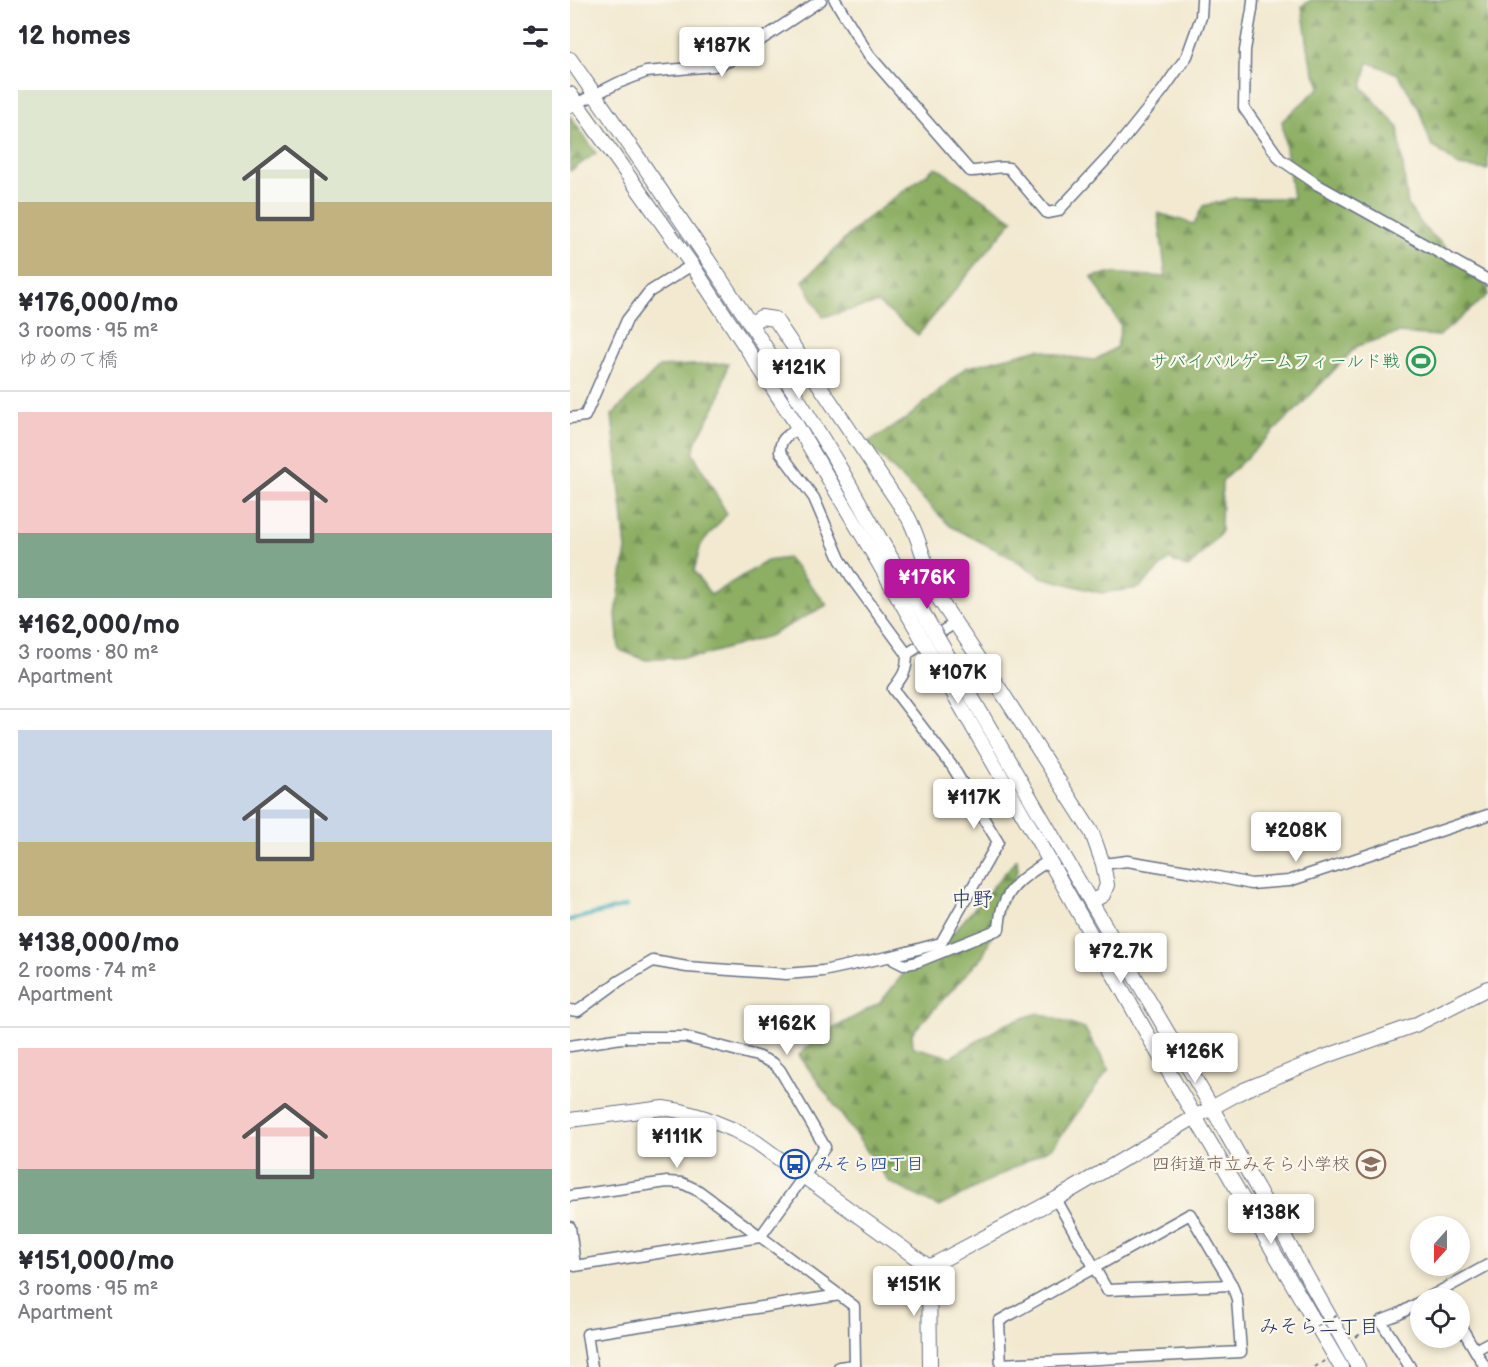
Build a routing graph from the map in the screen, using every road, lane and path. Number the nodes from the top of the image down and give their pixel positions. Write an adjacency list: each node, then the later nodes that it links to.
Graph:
1 (821, 0): 6 (street)
2 (835, 0): 3 (street)
3 (1202, 0)
4 (1253, 0): 9 (street)
5 (570, 59): 6 (street)
6 (595, 94): 7 (street); 10 (street)
7 (572, 101): 8 (street)
8 (692, 265): 11 (street); 12 (street)
9 (1488, 280)
10 (750, 324): 13 (street); 14 (street)
11 (570, 418)
12 (799, 428): 13 (street); 15 (street)
13 (880, 552): 17 (street, bridge); 19 (street, bridge)
14 (955, 623): 15 (street); 18 (street)
15 (907, 654): 20 (street)
16 (1488, 815): 18 (street)
17 (1050, 860): 20 (street); 25 (street)
18 (1103, 864): 19 (street)
19 (1091, 902): 24 (street)
20 (892, 956): 22 (street)
21 (1488, 988): 24 (street)
22 (570, 1010)
23 (570, 1046): 27 (street)
24 (1212, 1108): 25 (street); 44 (street)
25 (1195, 1117): 29 (street); 51 (street)
26 (570, 1120): 27 (street)
27 (804, 1177): 31 (street); 33 (street)
28 (570, 1196): 31 (street)
29 (1056, 1199): 33 (street); 34 (street)
30 (570, 1227): 31 (street)
31 (760, 1237): 37 (street)
32 (1488, 1265): 36 (street)
33 (929, 1267): 50 (street)
34 (1094, 1268): 35 (street); 35 (street); 46 (street)
35 (1232, 1285): 46 (street)
36 (1453, 1288)
37 (840, 1295): 47 (street); 48 (street)
38 (1410, 1308): 40 (street)
39 (1338, 1315): 41 (path, bridge)
40 (1381, 1321): 44 (path); 53 (street)
41 (1309, 1331)
42 (1470, 1342): 45 (street)
43 (1488, 1343): 45 (street)
44 (1344, 1344): 52 (street)
45 (1475, 1350): 54 (street)
46 (1001, 1365)
47 (855, 1366): 49 (street)
48 (592, 1367)
49 (839, 1367)
50 (930, 1367)
51 (1341, 1367)
52 (1358, 1367)
53 (1410, 1367)
54 (1485, 1367)

